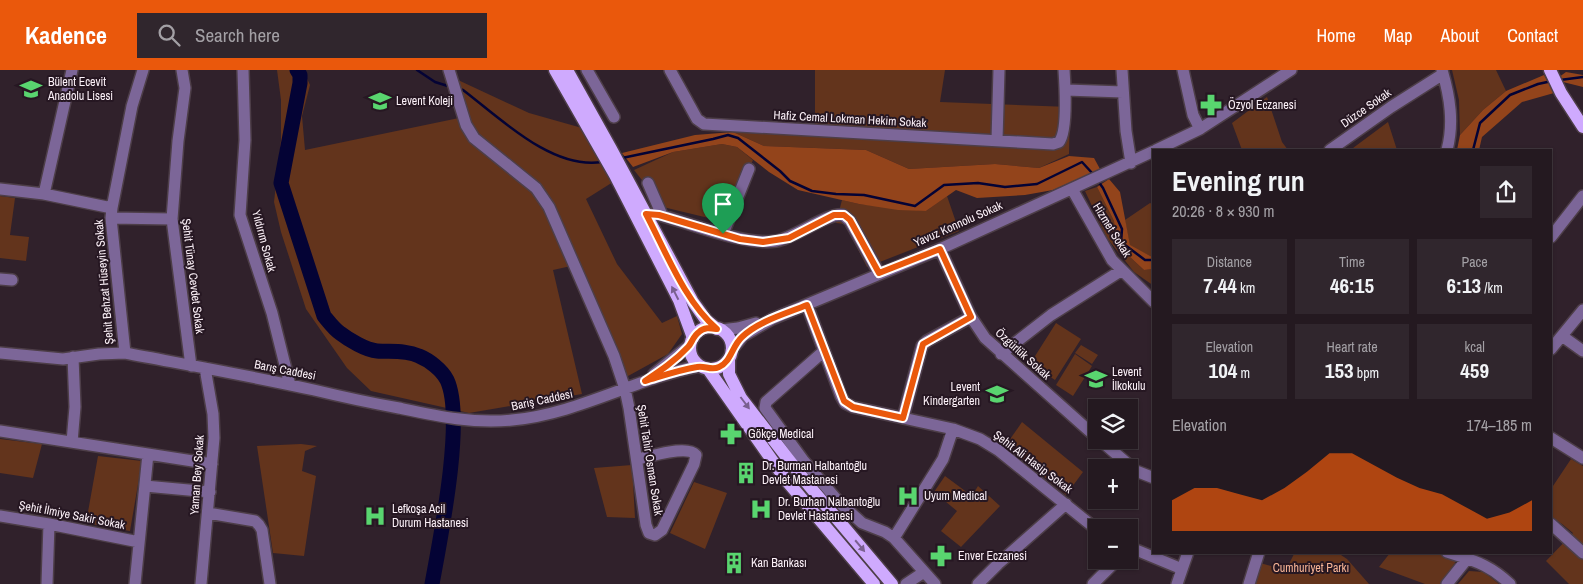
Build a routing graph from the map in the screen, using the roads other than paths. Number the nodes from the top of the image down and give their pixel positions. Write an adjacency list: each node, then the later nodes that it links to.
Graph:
1 (72, 70): 34 (street)
2 (143, 70): 36 (street, Şehit Behzat Hüseyin Sokak)
3 (182, 70): 39 (street, Şehit Tünay Cevdet Sokak)
4 (243, 70): 67 (street, Yıldırım Sokak)
5 (556, 70): 26 (main road)
6 (567, 70): 26 (main road)
7 (587, 70): 19 (street)
8 (670, 70): 22 (street, Hafiz Cemal Lokman Hekim Sokak)
9 (995, 70): 22 (street)
10 (1064, 70): 17 (street)
11 (1122, 70): 18 (street)
12 (1183, 70): 21 (street)
13 (1291, 70): 21 (street, Yavuz Konnolu Sokak)
14 (1550, 70): 20 (main road)
15 (1442, 72): 24 (street, Düzce Sokak); 25 (street)
16 (451, 75): 68 (street, Şehit Tahir Osman Sokak)
17 (1066, 90): 18 (street); 22 (street, Hafiz Cemal Lokman Hekim Sokak)
18 (1123, 92): 28 (street)
19 (614, 117)
20 (1583, 127)
21 (1200, 129): 23 (street, Yavuz Konnolu Sokak)
22 (997, 140)
23 (1159, 149)
24 (1331, 149)
25 (1447, 149)
26 (606, 150): 30 (main road)
27 (1152, 152): 28 (street, Yavuz Konnolu Sokak)
28 (1131, 162): 33 (street, Yavuz Konnolu Sokak)
29 (749, 169): 40 (street)
30 (620, 175): 37 (main road); 54 (main road, one-way to 30)
31 (648, 183): 38 (street)
32 (0, 189): 34 (street, Şehit Behzat Hüseyin Sokak)
33 (1072, 189): 42 (street, Yavuz Konnolu Sokak); 43 (street, Hizmet Sokak)
34 (44, 194): 36 (street, Şehit Behzat Hüseyin Sokak)
35 (1583, 196): 41 (street)
36 (112, 213): 39 (street); 59 (street, Şehit Behzat Hüseyin Sokak)
37 (646, 214): 38 (street); 52 (main road)
38 (662, 216): 40 (street)
39 (172, 219): 63 (street, Şehit Tünay Cevdet Sokak)
40 (723, 234): 44 (street)
41 (1552, 235)
42 (940, 249): 44 (street, Yavuz Konnolu Sokak); 50 (street, Özgürlük Sokak)
43 (1122, 270): 47 (street, Hizmet Sokak); 60 (street)
44 (879, 273): 48 (street, Yavuz Konnolu Sokak)
45 (0, 279): 46 (street)
46 (12, 280)
47 (1152, 300)
48 (807, 305): 51 (street, Yavuz Konnolu Sokak); 56 (street, Şehit Ali Hasip Sokak)
49 (1583, 310): 53 (street)
50 (971, 317): 60 (street, Özgürlük Sokak); 70 (street)
51 (772, 319): 52 (street, Yavuz Konnolu Sokak); 61 (street, Yavuz Konnolu Sokak)
52 (719, 329): 54 (main road); 61 (main road)
53 (1562, 336): 55 (street); 57 (street)
54 (692, 341): 64 (main road); 66 (street, Bariş Caddesi)
55 (1552, 348)
56 (824, 351): 70 (street, Şehit Ali Hasip Sokak); 90 (street)
57 (1583, 351)
58 (0, 353): 62 (street, Barış Caddesi)
59 (125, 353): 62 (street, Barış Caddesi); 63 (street, Barış Caddesi)
60 (1001, 354): 72 (street, Özgürlük Sokak)
61 (730, 355): 64 (main road); 106 (main road, one-way to 106)
62 (73, 357): 75 (street)
63 (191, 366): 65 (street, Barış Caddesi)
64 (704, 367): 66 (street, Bariş Caddesi); 105 (main road)
65 (205, 368): 67 (street, Barış Caddesi); 80 (street, Yaman Bey Sokak)
66 (645, 381): 68 (street, Bariş Caddesi)
67 (290, 385): 69 (street, Barış Caddesi)
68 (625, 389): 69 (street, Bariş Caddesi); 79 (street, Şehit Tahir Osman Sokak)
69 (440, 417)
70 (903, 418): 71 (street, Şehit Ali Hasip Sokak)
71 (953, 429): 84 (street, Şehit Ali Hasip Sokak); 90 (street)
72 (1088, 430)
73 (0, 431): 75 (street)
74 (1552, 439): 78 (street)
75 (72, 442): 77 (street)
76 (1110, 449): 81 (street)
77 (148, 454): 80 (street); 82 (street)
78 (1583, 458)
79 (637, 460): 79 (street, Şehit Tahir Osman Sokak)
80 (212, 464): 83 (street, Yaman Bey Sokak)
81 (1152, 476)
82 (145, 486): 83 (street); 91 (street)
83 (210, 492): 85 (street, Yaman Bey Sokak)
84 (1066, 504): 87 (street, Şehit Ali Hasip Sokak); 109 (street)
85 (208, 513): 103 (street, Yaman Bey Sokak); 104 (street)
86 (0, 516): 88 (street, Şehit İlmiye Sakir Sokak)
87 (1088, 522)
88 (49, 524): 91 (street, Şehit İlmiye Sakir Sokak); 101 (street)
89 (1552, 525): 93 (street)
90 (894, 538): 100 (street)
91 (139, 542): 102 (street)
92 (1138, 552): 99 (street)
93 (1583, 553)
94 (1187, 554): 99 (street)
95 (1258, 554): 112 (street)
96 (1453, 554): 97 (street)
97 (1467, 559): 113 (street); 114 (street)
98 (1109, 569): 110 (street)
99 (1182, 569): 111 (street)
100 (924, 572): 107 (street); 108 (street)
101 (48, 584)
102 (135, 584)
103 (201, 584)
104 (270, 584)
105 (874, 584)
106 (892, 584)
107 (906, 584)
108 (935, 584)
109 (978, 584)
110 (1093, 584)
111 (1177, 584)
112 (1249, 584)
113 (1447, 584)
114 (1510, 584)

